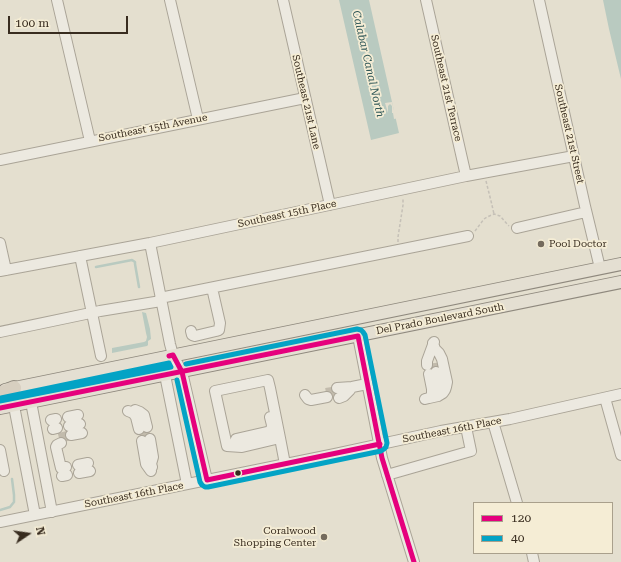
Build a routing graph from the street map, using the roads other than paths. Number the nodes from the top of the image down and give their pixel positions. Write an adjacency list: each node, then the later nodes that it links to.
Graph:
1 (57, 0): 8 (street)
2 (170, 0): 7 (street)
3 (282, 0): 6 (street, Southeast 21st Lane)
4 (426, 0): 11 (street, Southeast 21st Terrace)
5 (539, 0): 9 (street, Southeast 21st Street)
6 (305, 98): 7 (street, Southeast 15th Avenue); 12 (street, Southeast 21st Lane)
7 (198, 119): 8 (street, Southeast 15th Avenue)
8 (90, 141): 10 (street, Southeast 15th Avenue)
9 (574, 156): 11 (street, Southeast 15th Place); 13 (street, Southeast 21st Street)
10 (0, 160)
11 (466, 176): 12 (street, Southeast 15th Place)
12 (330, 205): 17 (street, Southeast 15th Place)
13 (586, 212): 14 (street); 20 (street, Southeast 21st Street)
14 (517, 228)
15 (468, 236): 23 (street)
16 (0, 243): 21 (street)
17 (150, 243): 18 (street, Southeast 15th Place); 24 (street)
18 (80, 256): 21 (street, Southeast 15th Place); 27 (street)
19 (621, 264): 20 (main road, Del Prado Boulevard South)
20 (600, 268): 25 (main road, Del Prado Boulevard South); 26 (main road)
21 (3, 271)
22 (621, 282): 26 (main road, Del Prado Boulevard South)
23 (212, 288): 24 (street); 28 (street)
24 (161, 299): 27 (street); 31 (street)
25 (438, 302): 30 (main road); 31 (main road, Del Prado Boulevard South)
26 (517, 303): 30 (main road, Del Prado Boulevard South)
27 (92, 313): 29 (street); 32 (street)
28 (191, 331)
29 (0, 332)
30 (358, 336): 34 (main road, Del Prado Boulevard South); 36 (street)
31 (173, 355): 34 (street); 35 (street); 38 (main road, Del Prado Boulevard South)
32 (100, 356)
33 (434, 368): 44 (street); 44 (street); 44 (street)
34 (182, 372): 35 (main road, Del Prado Boulevard South); 68 (street)
35 (165, 375): 46 (main road, Del Prado Boulevard South); 69 (street)
36 (367, 384): 39 (street); 57 (street)
37 (270, 388): 55 (street); 58 (street); 58 (street)
38 (7, 389): 40 (highway)
39 (338, 393)
40 (0, 394)
41 (621, 394): 45 (street, Southeast 16th Place)
42 (306, 395): 43 (street)
43 (327, 395)
44 (433, 397)
45 (605, 398): 50 (street, Southeast 16th Place); 60 (street)
46 (31, 402): 47 (main road, Del Prado Boulevard South); 71 (street)
47 (14, 406): 48 (main road, Del Prado Boulevard South); 72 (street)
48 (0, 408)
49 (131, 411): 52 (street)
50 (493, 422): 51 (street, Southeast 16th Place); 70 (street)
51 (466, 427): 57 (street, Southeast 16th Place); 67 (street)
52 (143, 428)
53 (70, 430): 53 (street)
54 (56, 431): 66 (street)
55 (280, 438): 58 (street); 61 (street)
56 (146, 440): 63 (street)
57 (380, 444): 61 (street, Southeast 16th Place); 67 (street)
58 (234, 446)
59 (0, 450): 65 (street)
60 (621, 455)
61 (285, 464): 68 (street, Southeast 16th Place)
62 (89, 467): 64 (street)
63 (151, 468)
64 (78, 469)
65 (4, 471)
66 (64, 472)
67 (387, 474): 74 (street)
68 (207, 480): 69 (street, Southeast 16th Place)
69 (187, 484): 71 (street, Southeast 16th Place)
70 (516, 502)
71 (52, 512): 72 (street, Southeast 16th Place)
72 (35, 515): 73 (street, Southeast 16th Place)
73 (0, 522)
74 (414, 562)

